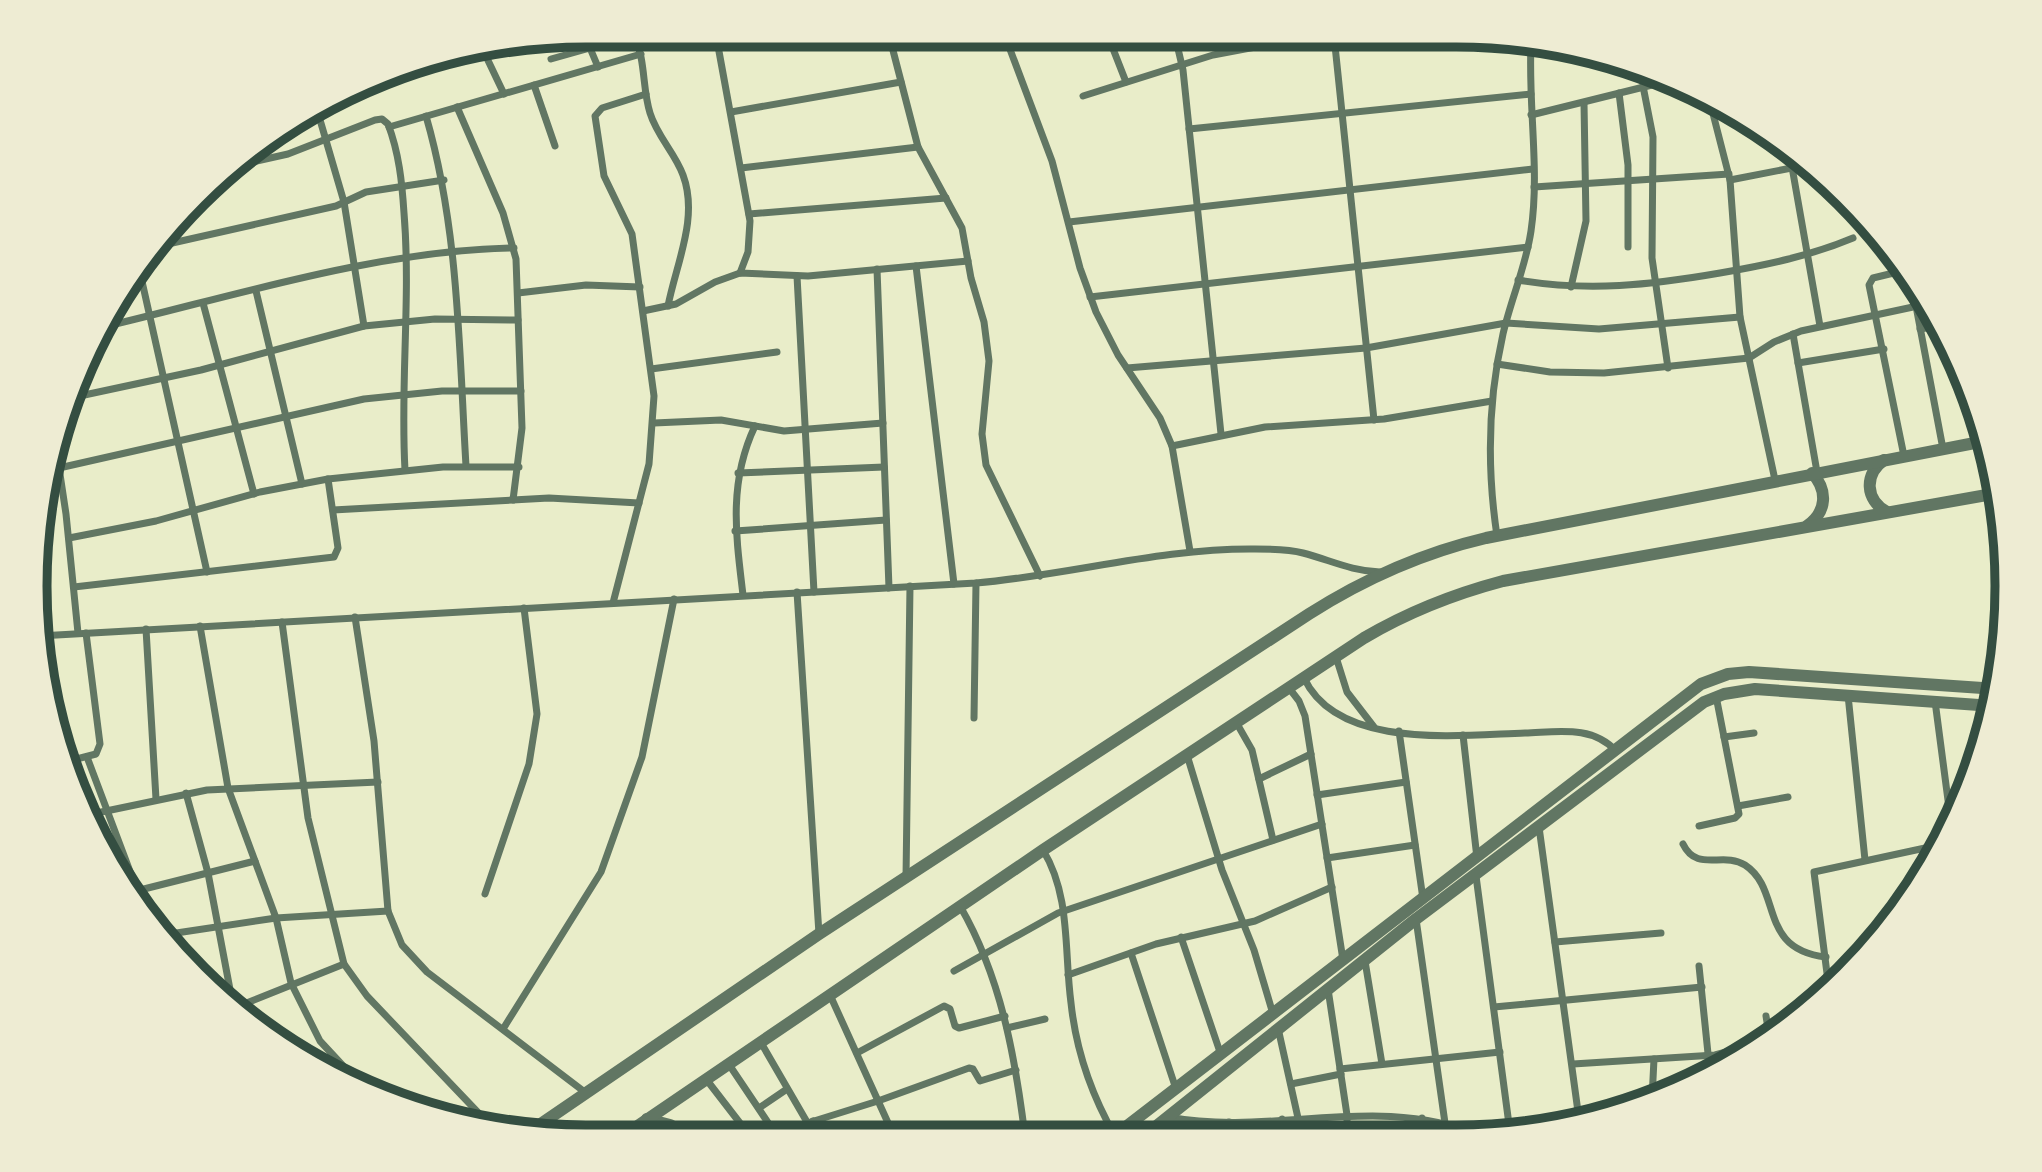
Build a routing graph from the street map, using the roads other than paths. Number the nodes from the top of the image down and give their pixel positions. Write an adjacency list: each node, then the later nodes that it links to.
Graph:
1 (638, 47): 11 (street)
2 (720, 47): 28 (street)
3 (892, 47): 16 (street)
4 (1010, 47): 57 (street)
5 (1112, 47): 17 (street)
6 (1178, 47): 14 (street)
7 (1256, 47): 9 (street)
8 (1338, 47): 29 (street)
9 (1241, 49): 14 (street)
10 (1531, 53): 24 (street)
11 (641, 54): 15 (street); 23 (street)
12 (486, 57): 22 (street)
13 (551, 59): 15 (street)
14 (1182, 64): 17 (street); 35 (street)
15 (598, 67): 19 (street)
16 (901, 82): 28 (street); 38 (street)
17 (1126, 82): 25 (street)
18 (1652, 84): 20 (street)
19 (534, 85): 22 (street); 37 (street)
20 (1643, 86): 21 (street); 46 (street)
21 (1619, 93): 26 (street); 47 (street)
22 (504, 94): 27 (street)
23 (646, 94): 79 (street); 85 (street)
24 (1531, 94): 29 (street); 31 (street)
25 (1083, 96)
26 (1584, 103): 31 (street); 49 (street)
27 (457, 107): 32 (street); 62 (street)
28 (730, 112): 41 (street)
29 (1342, 113): 35 (street); 52 (street)
30 (1714, 113): 45 (street)
31 (1531, 115): 43 (street)
32 (426, 116): 34 (street); 48 (street)
33 (320, 118): 36 (street)
34 (389, 127): 36 (street); 50 (street)
35 (1189, 129): 55 (street)
36 (327, 139): 39 (street); 54 (street)
37 (555, 146)
38 (918, 147): 41 (street); 53 (street)
39 (254, 162)
40 (1791, 164): 44 (street)
41 (741, 168): 56 (street)
42 (1795, 168): 44 (street)
43 (1533, 169): 51 (street); 52 (street)
44 (1791, 169): 45 (street); 64 (street)
45 (1729, 177): 46 (street); 71 (street)
46 (1652, 178): 47 (street); 78 (street)
47 (1628, 179): 49 (street); 61 (street)
48 (444, 180): 50 (street); 63 (street)
49 (1587, 183): 51 (street); 80 (street)
50 (402, 186): 54 (street); 65 (street)
51 (1534, 187): 60 (street)
52 (1350, 190): 55 (street); 69 (street)
53 (946, 198): 56 (street); 66 (street)
54 (344, 202): 59 (street); 68 (street)
55 (1197, 207): 57 (street); 77 (street)
56 (749, 214): 73 (street)
57 (1069, 222): 83 (street)
58 (1853, 238): 64 (street)
59 (171, 243)
60 (1528, 247): 69 (street); 75 (street)
61 (1628, 247)
62 (514, 248): 63 (street); 82 (street)
63 (453, 251): 65 (street); 91 (street)
64 (1807, 255): 71 (street); 98 (street)
65 (408, 257): 68 (street); 92 (street)
66 (968, 261): 67 (street); 162 (street)
67 (916, 265): 70 (street); 164 (street)
68 (355, 268): 81 (street); 96 (street)
69 (1358, 268): 77 (street); 102 (street)
70 (877, 269): 74 (street); 123 (street)
71 (1735, 271): 78 (street); 90 (street)
72 (1894, 273): 88 (street)
73 (740, 274): 74 (street); 85 (street)
74 (797, 276): 126 (street)
75 (1518, 280): 80 (street); 94 (street)
76 (142, 282): 89 (street)
77 (1205, 285): 83 (street); 107 (street)
78 (1654, 285): 80 (street); 97 (street)
79 (640, 287): 82 (street); 87 (street)
80 (1571, 287)
81 (256, 291): 84 (street); 104 (street)
82 (518, 293): 93 (street)
83 (1090, 297): 111 (street)
84 (203, 303): 89 (street); 109 (street)
85 (668, 306): 87 (street)
86 (1916, 306): 88 (street); 100 (street)
87 (643, 311): 113 (street)
88 (1876, 315): 98 (street); 103 (street)
89 (149, 316): 95 (street); 114 (street)
90 (1740, 317): 97 (street); 106 (street)
91 (457, 319): 92 (street); 93 (street); 115 (street)
92 (407, 320): 96 (street); 117 (street)
93 (518, 320): 116 (street)
94 (1506, 323): 97 (street); 102 (street); 110 (street)
95 (115, 324)
96 (364, 326): 104 (street)
97 (1661, 326): 112 (street)
98 (1820, 326): 101 (street)
99 (1929, 328): 100 (street)
100 (1920, 329): 131 (street)
101 (1793, 334): 106 (street); 108 (street)
102 (1366, 348): 107 (street); 121 (street)
103 (1884, 349): 108 (street); 132 (street)
104 (270, 352): 109 (street); 120 (street)
105 (777, 352): 113 (street)
106 (1749, 358): 112 (street); 144 (street)
107 (1214, 361): 111 (street); 127 (street)
108 (1798, 363): 140 (street)
109 (219, 365): 114 (street); 125 (street)
110 (1497, 365): 112 (street); 119 (street)
111 (1127, 368): 130 (street)
112 (1668, 368)
113 (651, 369): 122 (street)
114 (163, 378): 118 (street); 128 (street)
115 (461, 391): 116 (street); 117 (street); 135 (street)
116 (521, 391): 136 (street)
117 (404, 394): 120 (street); 138 (street)
118 (82, 395)
119 (1492, 401): 121 (street); 157 (street)
120 (286, 416): 125 (street); 145 (street)
121 (1374, 420): 127 (street)
122 (654, 423): 124 (street); 149 (street)
123 (883, 423): 126 (street); 137 (street)
124 (754, 426): 126 (street); 141 (street)
125 (236, 428): 128 (street); 146 (street)
126 (805, 429): 139 (street)
127 (1222, 434): 130 (street)
128 (178, 441): 134 (street); 151 (street)
129 (1975, 443): 131 (street)
130 (1172, 446): 159 (street)
131 (1942, 449): 132 (street)
132 (1904, 456): 133 (street)
133 (1885, 460): 140 (street); 152 (street)
134 (63, 461)
135 (466, 466): 136 (street); 138 (street)
136 (519, 467): 148 (street)
137 (884, 467): 139 (street); 153 (street)
138 (405, 470): 143 (street)
139 (807, 470): 141 (street); 154 (street)
140 (1815, 472): 144 (street); 155 (street)
141 (738, 473): 156 (street)
142 (59, 478): 158 (street)
143 (328, 479): 145 (street); 150 (street)
144 (1775, 480): 157 (street)
145 (302, 484): 146 (street)
146 (254, 494): 151 (street)
147 (1986, 495): 152 (street)
148 (513, 500): 149 (street); 150 (street)
149 (639, 503): 172 (street)
150 (333, 510): 160 (street)
151 (193, 511): 158 (street); 160 (street)
152 (1887, 512): 155 (street)
153 (886, 520): 154 (street); 167 (street)
154 (811, 526): 156 (street); 169 (street)
155 (1803, 527): 180 (street)
156 (735, 531): 170 (street)
157 (1497, 536): 161 (street)
158 (69, 538): 166 (street)
159 (1190, 551): 161 (street); 162 (street)
160 (207, 572): 166 (street)
161 (1384, 572): 231 (street)
162 (1040, 576): 163 (street)
163 (976, 583): 164 (street); 190 (street)
164 (954, 584): 165 (street)
165 (910, 586): 167 (street); 231 (street)
166 (74, 587): 178 (street)
167 (889, 588): 169 (street)
168 (797, 592): 169 (street); 170 (street); 246 (street)
169 (814, 592)
170 (743, 595): 171 (street)
171 (674, 599): 172 (street); 274 (street)
172 (613, 603): 173 (street)
173 (524, 608): 174 (street); 234 (street)
174 (355, 617): 175 (street); 203 (street)
175 (282, 622): 176 (street); 205 (street)
176 (200, 626): 177 (street); 206 (street)
177 (146, 629): 178 (street); 210 (street)
178 (82, 633): 179 (street); 200 (street)
179 (50, 635)
180 (1336, 657): 182 (street); 192 (street)
181 (1810, 675): 183 (street); 185 (street); 197 (street)
182 (1304, 678): 184 (street); 192 (street)
183 (1985, 687)
184 (1289, 688): 191 (street); 198 (street)
185 (1809, 692): 186 (street); 187 (street)
186 (1848, 695): 188 (street); 226 (street)
187 (1716, 696): 196 (street); 217 (street)
188 (1935, 701): 189 (street); 211 (street)
189 (1981, 705)
190 (974, 718)
191 (1236, 722): 199 (street); 202 (street)
192 (1374, 727): 193 (street)
193 (1399, 731): 195 (street); 204 (street)
194 (1754, 733): 196 (street)
195 (1463, 735): 197 (street); 225 (street)
196 (1724, 737): 212 (street)
197 (1617, 751): 225 (street)
198 (1311, 754): 202 (street); 208 (street)
199 (1188, 755): 222 (street); 224 (street)
200 (87, 757): 201 (street); 213 (street)
201 (76, 759)
202 (1259, 779): 218 (street)
203 (378, 782): 205 (street); 237 (street)
204 (1406, 782): 208 (street); 220 (street)
205 (303, 785): 206 (street); 239 (street)
206 (228, 788): 207 (street); 227 (street)
207 (186, 793): 210 (street); 229 (street)
208 (1317, 795): 215 (street)
209 (1788, 797): 212 (street)
210 (156, 799): 213 (street)
211 (1950, 801)
212 (1738, 806): 216 (street)
213 (108, 810): 214 (street); 228 (street)
214 (98, 812)
215 (1322, 824): 218 (street); 223 (street)
216 (1699, 825)
217 (1539, 827): 230 (street); 248 (street)
218 (1273, 840): 224 (street)
219 (1683, 844): 251 (street)
220 (1415, 845): 223 (street); 235 (street)
221 (1927, 847): 226 (street)
222 (1043, 850): 236 (street); 238 (street)
223 (1327, 858): 232 (street)
224 (1218, 859): 238 (street); 243 (street)
225 (1477, 859): 235 (street)
226 (1865, 860): 251 (street)
227 (255, 861): 229 (street); 240 (street)
228 (127, 868)
229 (208, 873): 233 (street); 242 (street)
230 (1476, 876): 241 (street); 266 (street)
231 (906, 878): 246 (street)
232 (1332, 887): 243 (street); 252 (street)
233 (141, 889)
234 (485, 894)
235 (1423, 900): 252 (street)
236 (960, 906): 250 (street); 263 (street)
237 (388, 911): 239 (street); 274 (street)
238 (1064, 911): 250 (street); 257 (street)
239 (332, 916): 240 (street); 254 (street)
240 (275, 918): 242 (street); 259 (street)
241 (1416, 919): 253 (street); 281 (street)
242 (219, 925): 244 (street); 262 (street)
243 (1244, 925): 247 (street); 267 (street)
244 (174, 933)
245 (1661, 933): 248 (street)
246 (819, 934): 295 (street)
247 (1181, 937): 249 (street); 279 (street)
248 (1555, 942): 264 (street)
249 (1131, 953): 257 (street); 294 (street)
250 (984, 954): 256 (street); 268 (street)
251 (1826, 957): 258 (street)
252 (1343, 960): 267 (street)
253 (1364, 960): 261 (street); 285 (street)
254 (344, 964): 259 (street); 299 (street)
255 (1699, 966): 260 (street)
256 (954, 971)
257 (1068, 975): 319 (street)
258 (1828, 976)
259 (291, 983): 265 (street); 287 (street)
260 (1702, 987): 264 (street); 280 (street)
261 (1328, 988): 272 (street); 289 (street)
262 (231, 991)
263 (830, 994): 275 (street); 278 (street)
264 (1564, 1000): 266 (street); 286 (street)
265 (246, 1003)
266 (1494, 1007): 277 (street)
267 (1273, 1014): 279 (street)
268 (1005, 1016): 273 (street); 278 (street)
269 (1766, 1016): 271 (street)
270 (1045, 1019): 273 (street)
271 (1767, 1025)
272 (1278, 1027): 291 (street); 301 (street)
273 (1007, 1028): 288 (street)
274 (503, 1029): 295 (street)
275 (760, 1041): 284 (street); 293 (street)
276 (1730, 1050): 280 (street)
277 (1500, 1052): 281 (street); 308 (street)
278 (857, 1053): 296 (street)
279 (1221, 1055): 294 (street)
280 (1708, 1055): 282 (street); 283 (street)
281 (1436, 1059): 285 (street); 310 (street)
282 (1654, 1059): 286 (street); 292 (street)
283 (1709, 1061)
284 (728, 1063): 290 (street); 297 (street)
285 (1382, 1064): 289 (street)
286 (1573, 1064): 298 (street)
287 (344, 1067)
288 (1016, 1070): 296 (street); 318 (street)
289 (1341, 1071): 291 (street); 300 (street)
290 (706, 1078): 304 (street); 313 (street)
291 (1291, 1084): 302 (street)
292 (1653, 1087)
293 (787, 1088): 297 (street); 306 (street)
294 (1176, 1090): 320 (street)
295 (586, 1093): 309 (street)
296 (878, 1101): 306 (street); 317 (street)
297 (759, 1108): 314 (street)
298 (1578, 1110)
299 (479, 1114)
300 (1347, 1115): 302 (street); 303 (street); 324 (street)
301 (1167, 1117): 307 (street); 321 (street)
302 (1298, 1118): 305 (street)
303 (1422, 1118): 310 (street); 325 (street)
304 (647, 1119): 311 (street); 312 (street)
305 (1282, 1119): 307 (street); 323 (street)
306 (810, 1122): 315 (street); 316 (street)
307 (1229, 1122): 322 (street)
308 (1509, 1122)
309 (542, 1123)
310 (1445, 1123): 326 (street)
311 (639, 1125)
312 (670, 1125)
313 (742, 1125)
314 (770, 1125)
315 (800, 1125)
316 (812, 1125)
317 (889, 1125)
318 (1024, 1125)
319 (1110, 1125)
320 (1130, 1125)
321 (1157, 1125)
322 (1229, 1125)
323 (1284, 1125)
324 (1347, 1125)
325 (1422, 1125)
326 (1451, 1125)

